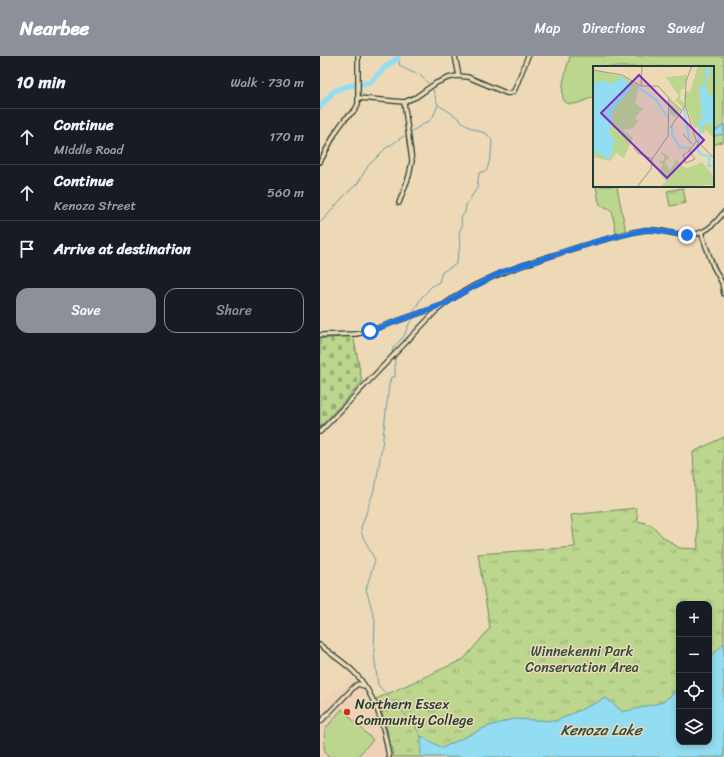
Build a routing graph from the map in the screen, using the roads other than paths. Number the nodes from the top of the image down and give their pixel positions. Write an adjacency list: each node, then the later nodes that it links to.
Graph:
1 (358, 56): 5 (street)
2 (456, 56): 4 (street)
3 (528, 56): 4 (street)
4 (459, 76): 6 (street)
5 (359, 98): 6 (street); 7 (street)
6 (404, 102): 8 (street)
7 (320, 162)
8 (399, 203)
9 (724, 212): 10 (street)
10 (701, 232): 11 (street); 12 (street)
11 (724, 294)
12 (445, 304): 13 (street); 14 (street)
13 (320, 335)
14 (320, 432)
15 (320, 645): 16 (street)
16 (365, 687): 17 (street); 18 (street)
17 (320, 722)
18 (389, 757)

